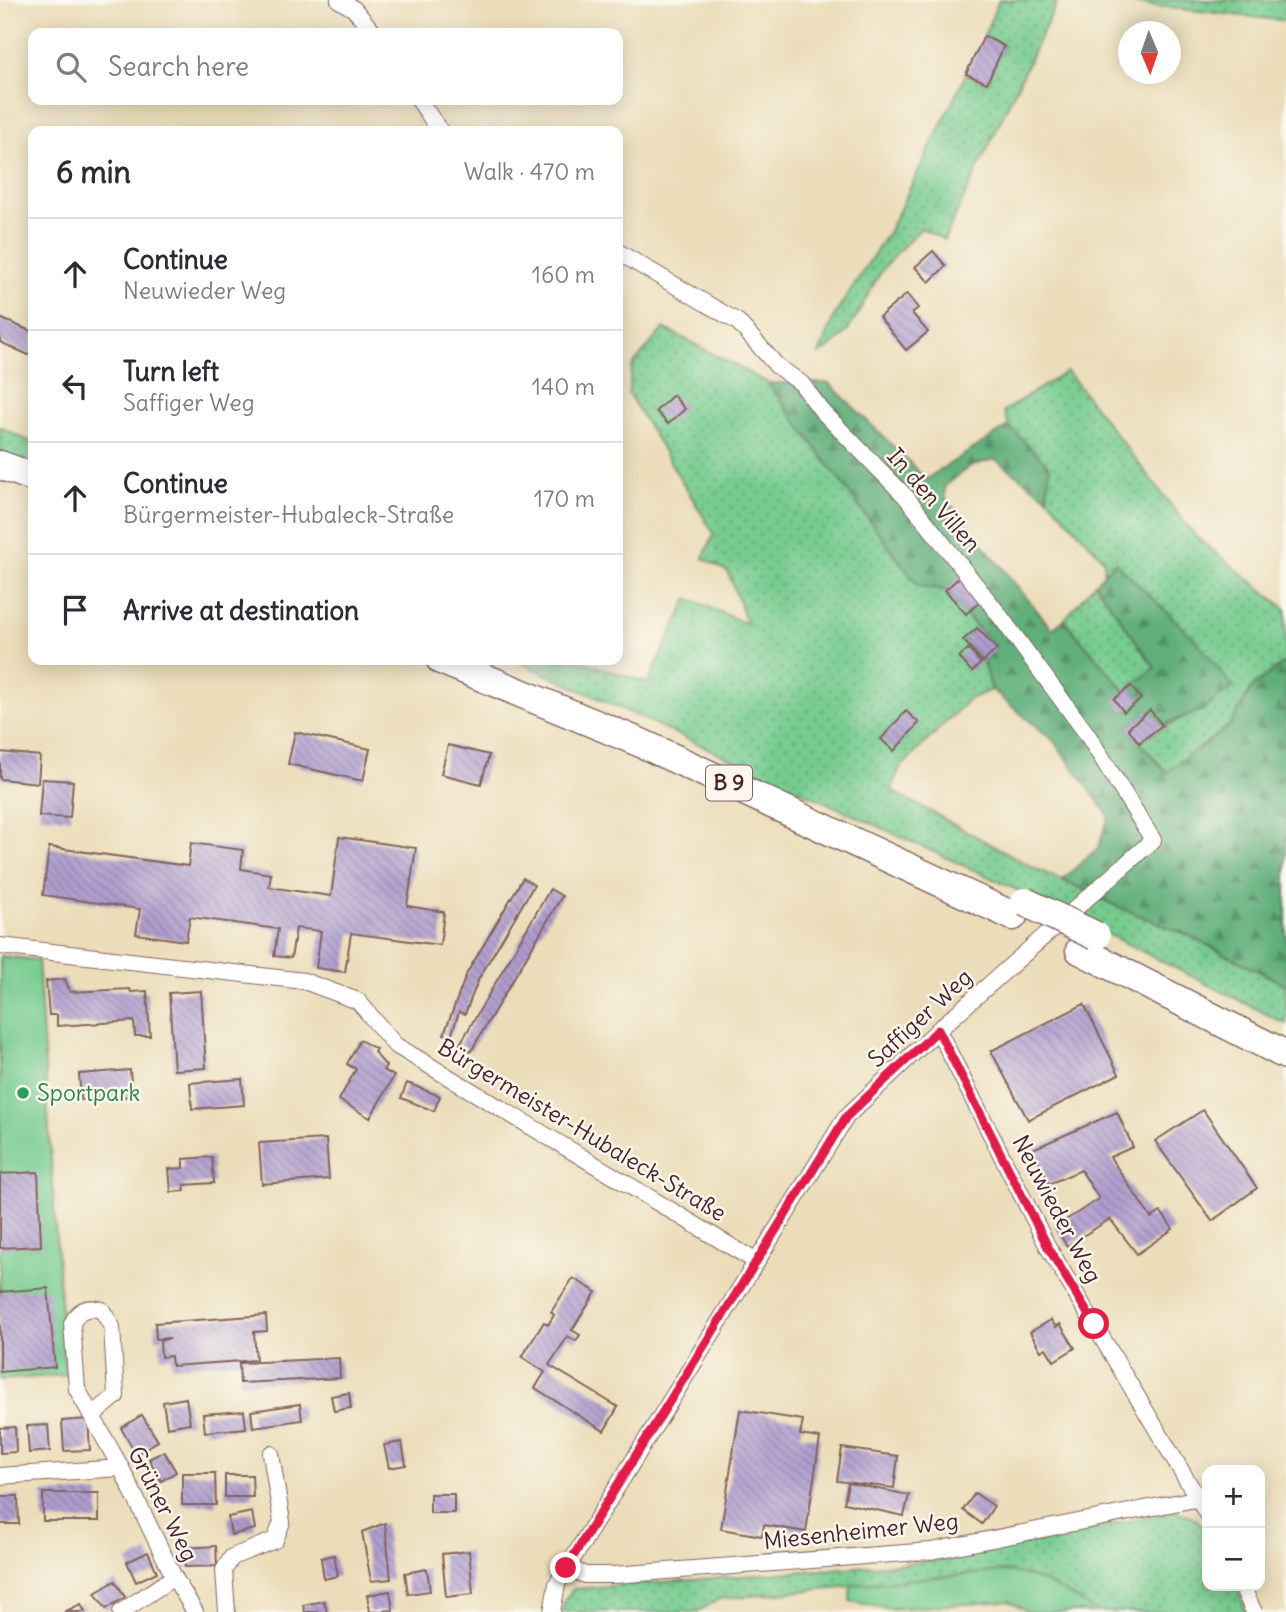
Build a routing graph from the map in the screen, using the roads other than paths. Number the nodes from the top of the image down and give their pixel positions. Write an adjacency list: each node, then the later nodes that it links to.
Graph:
1 (340, 0): 2 (street)
2 (370, 28)
3 (422, 105): 4 (street)
4 (437, 126)
5 (623, 255): 12 (street, In den Villen)
6 (0, 465): 7 (highway)
7 (28, 476)
8 (0, 485): 9 (highway)
9 (28, 496)
10 (454, 665): 13 (highway, B 9)
11 (503, 665): 13 (highway, B 9)
12 (1153, 840): 16 (street, Saffiger Weg)
13 (1019, 909): 14 (highway, B 9, bridge)
14 (1088, 943): 17 (highway, B 9); 18 (highway, B 9)
15 (0, 946): 19 (street, Bürgermeister-Hubaleck-Straße)
16 (938, 1030): 19 (street, Saffiger Weg); 24 (street, Neuwieder Weg)
17 (1286, 1034)
18 (1286, 1055)
19 (757, 1262): 26 (street)
20 (93, 1415): 20 (street, Grüner Weg); 22 (street, Grüner Weg)
21 (271, 1454): 31 (street)
22 (121, 1468): 23 (street); 27 (street, Grüner Weg)
23 (0, 1476)
24 (1200, 1499): 25 (street, Neuwieder Weg); 26 (street, Miesenheimer Weg)
25 (1202, 1503)
26 (566, 1568): 32 (street)
27 (174, 1577): 29 (street); 30 (street, Grüner Weg)
28 (1244, 1591): 33 (street)
29 (121, 1612)
30 (195, 1612)
31 (227, 1612)
32 (552, 1612)
33 (1254, 1612)

